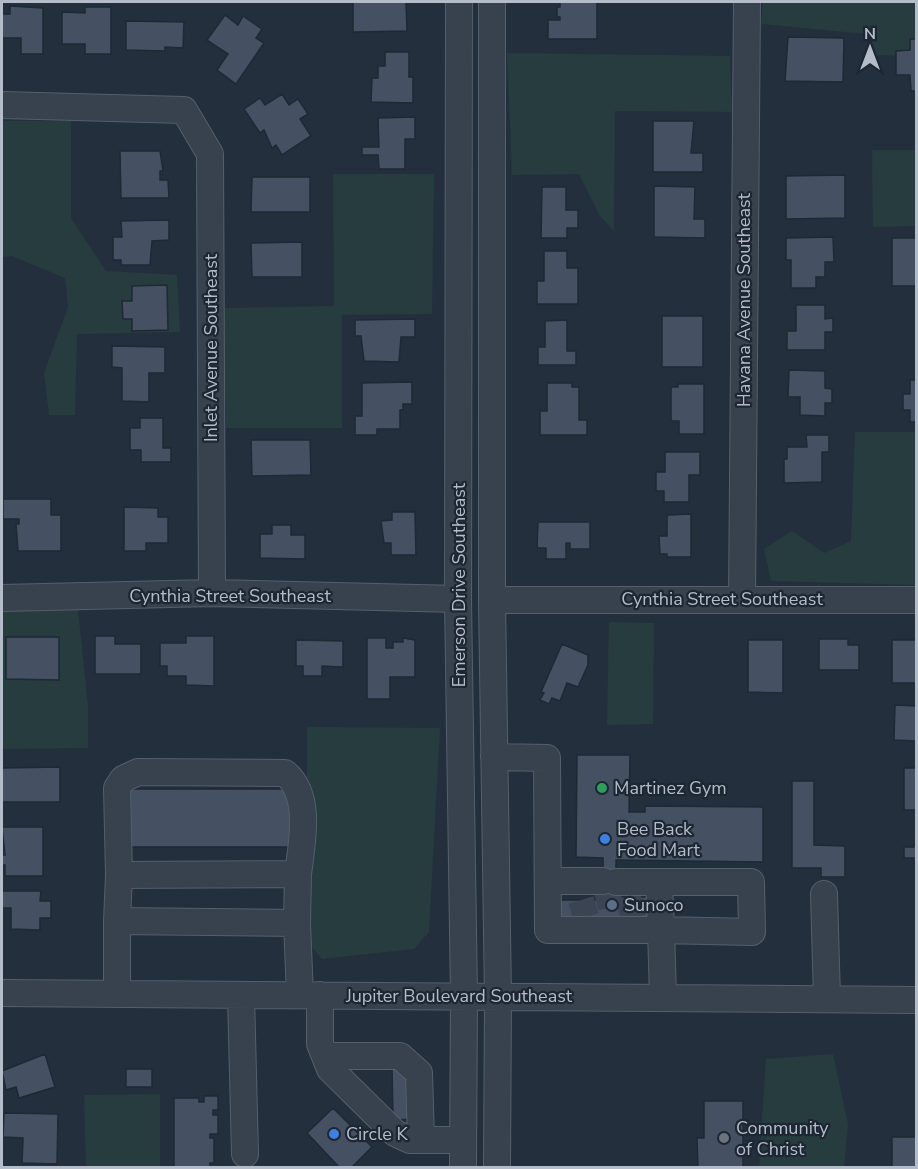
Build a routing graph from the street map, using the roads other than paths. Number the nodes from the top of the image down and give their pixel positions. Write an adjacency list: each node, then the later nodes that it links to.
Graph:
1 (459, 2): 5 (street, Emerson Drive Southeast)
2 (492, 2): 6 (street, Emerson Drive Southeast)
3 (747, 2): 10 (street, Havana Avenue Southeast)
4 (2, 105): 7 (street, Inlet Avenue Southeast)
5 (459, 417): 6 (street); 9 (street, Emerson Drive Southeast)
6 (492, 417): 11 (street, Emerson Drive Southeast)
7 (212, 593): 8 (street, Cynthia Street Southeast); 9 (street, Cynthia Street Southeast)
8 (2, 598)
9 (458, 599): 27 (street, Emerson Drive Southeast)
10 (742, 599): 11 (street, Cynthia Street Southeast); 12 (street, Cynthia Street Southeast)
11 (492, 600): 13 (street, Emerson Drive Southeast)
12 (916, 600)
13 (494, 757): 16 (street); 28 (street, Emerson Drive Southeast)
14 (298, 874): 15 (street); 15 (street); 22 (street)
15 (119, 875): 21 (street)
16 (548, 881): 19 (street); 19 (street)
17 (659, 882): 20 (street); 20 (street); 20 (street)
18 (824, 894): 30 (street)
19 (583, 907): 20 (street); 20 (street)
20 (626, 908): 29 (street)
21 (117, 921): 22 (street); 24 (street)
22 (297, 923): 26 (street)
23 (2, 993): 24 (street, Jupiter Boulevard Southeast)
24 (117, 994): 25 (street, Jupiter Boulevard Southeast)
25 (241, 995): 26 (street, Jupiter Boulevard Southeast); 35 (street)
26 (310, 995): 27 (street, Jupiter Boulevard Southeast); 32 (street)
27 (464, 997): 28 (street, Jupiter Boulevard Southeast); 34 (street, Emerson Drive Southeast)
28 (498, 997): 29 (street, Jupiter Boulevard Southeast); 37 (street, Emerson Drive Southeast)
29 (663, 997): 30 (street, Jupiter Boulevard Southeast)
30 (827, 999): 31 (street, Jupiter Boulevard Southeast)
31 (916, 1000)
32 (325, 1056): 33 (street); 33 (street)
33 (421, 1140): 34 (street)
34 (463, 1140): 36 (street, Emerson Drive Southeast)
35 (245, 1154)
36 (463, 1167)
37 (496, 1167)

